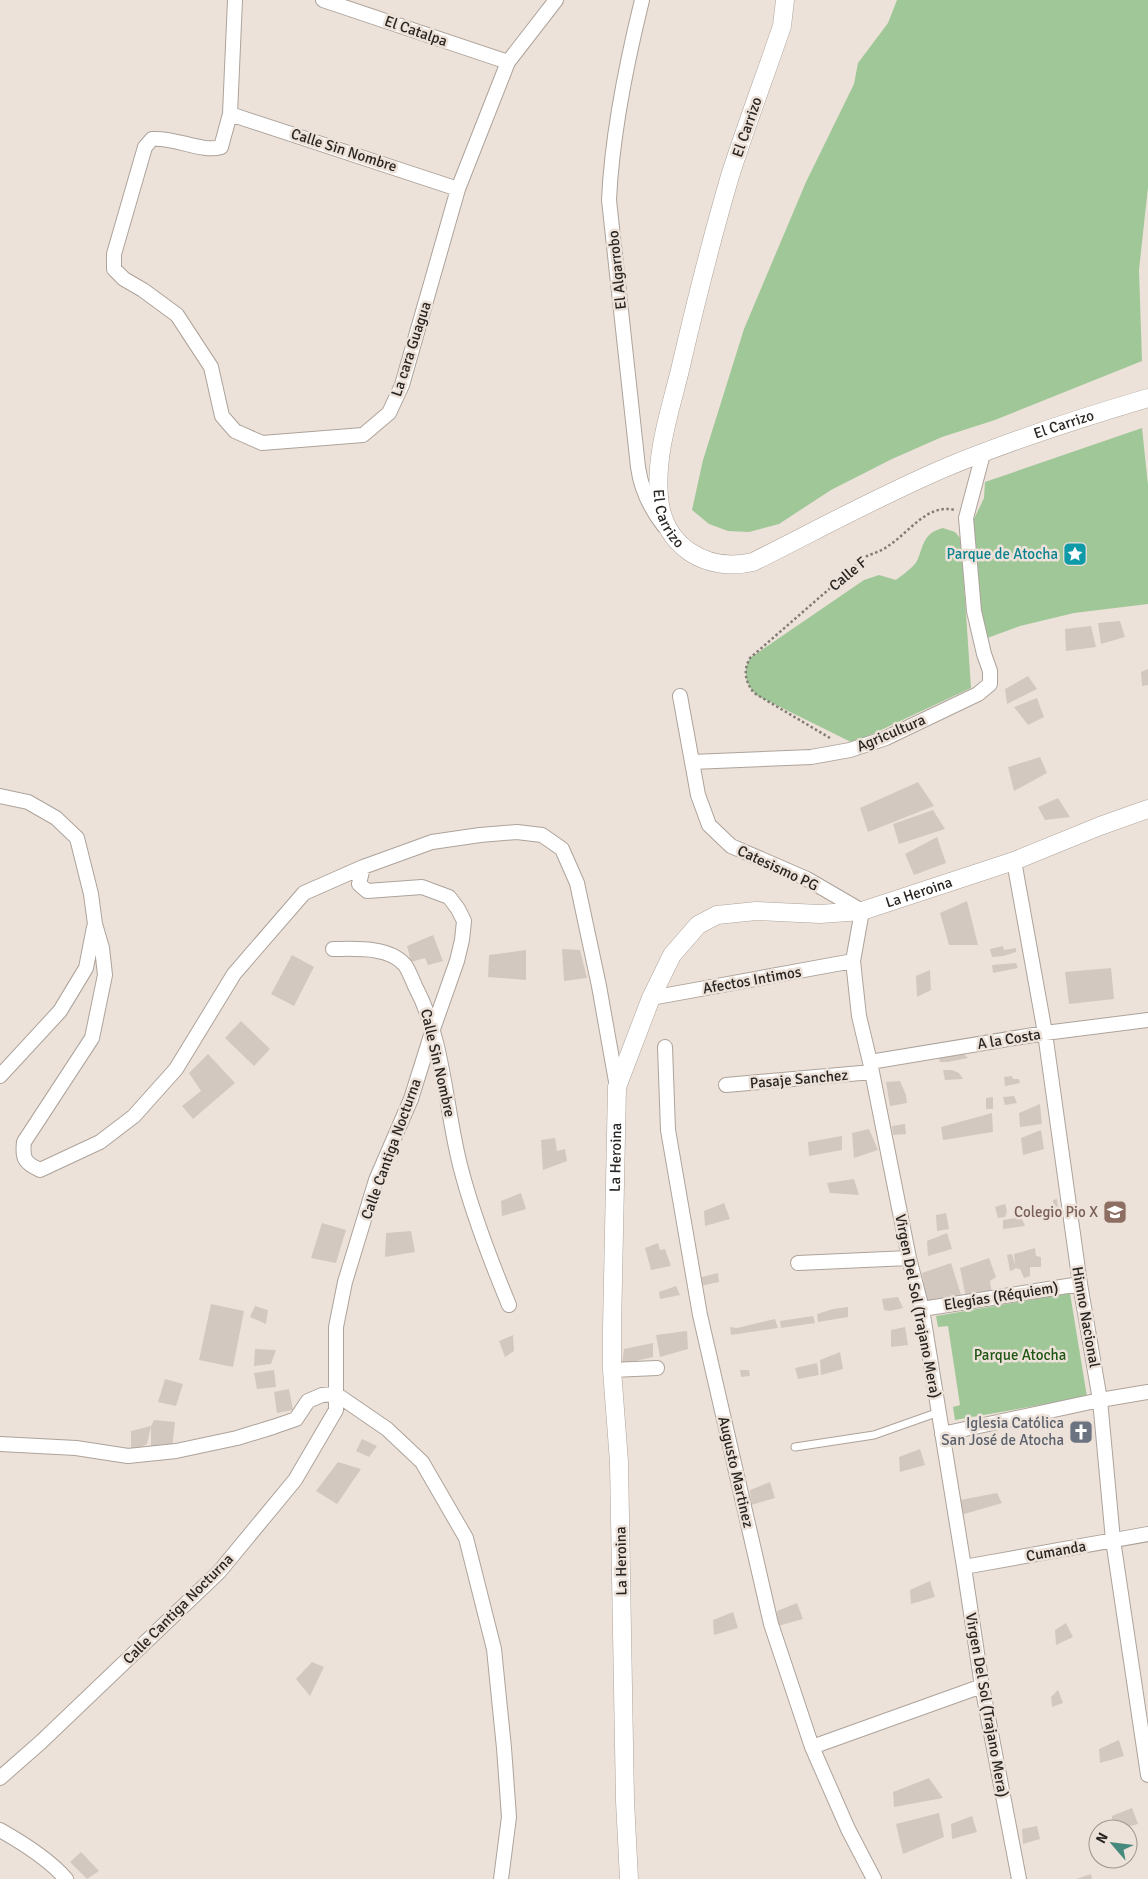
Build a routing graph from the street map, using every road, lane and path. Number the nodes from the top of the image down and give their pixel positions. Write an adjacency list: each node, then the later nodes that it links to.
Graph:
1 (235, 0): 7 (street)
2 (323, 0): 6 (street, El Catalpa)
3 (556, 0): 6 (street, La cara Guagua)
4 (642, 0): 12 (street, El Algarrobo)
5 (785, 0): 12 (street, El Carrizo)
6 (508, 62): 8 (street, La cara Guagua)
7 (230, 114): 8 (street, Calle Sin Nombre); 8 (street, La cara Guagua)
8 (458, 189)
9 (1148, 398): 10 (street, El Carrizo)
10 (983, 454): 11 (street); 12 (street, El Carrizo)
11 (966, 518): 14 (street, Agricultura); 14 (path, Calle F)
12 (670, 534)
13 (680, 696): 15 (street, Catesismo PG)
14 (850, 750): 15 (street, Agricultura)
15 (692, 762): 20 (street, Catesismo PG)
16 (0, 796): 21 (street)
17 (1148, 809): 18 (street, La Heroina)
18 (1014, 861): 20 (street, La Heroina); 27 (street, Himno Nacional)
19 (363, 867): 21 (street); 26 (street, Calle Cantiga Nocturna); 32 (street)
20 (862, 911): 23 (street, Virgen Del Sol (Trajano Mera)); 24 (street, La Heroina)
21 (95, 924): 30 (street)
22 (333, 949): 26 (street, Calle Sin Nombre)
23 (854, 961): 24 (street, Afectos Intimos); 29 (street, Virgen Del Sol (Trajano Mera))
24 (651, 998): 32 (street, La Heroina)
25 (1148, 1020): 27 (street, A la Costa)
26 (432, 1029): 36 (street, Calle Sin Nombre); 41 (street, Calle Cantiga Nocturna)
27 (1045, 1033): 29 (street, A la Costa); 35 (street, Himno Nacional)
28 (664, 1046): 51 (street, Augusto Martinez)
29 (871, 1067): 31 (street, Pasaje Sanchez); 33 (street, Virgen Del Sol (Trajano Mera))
30 (0, 1076)
31 (726, 1085)
32 (617, 1087): 39 (street, La Heroina)
33 (909, 1258): 34 (street); 37 (street, Virgen Del Sol (Trajano Mera))
34 (798, 1263)
35 (1080, 1284): 37 (street, Elegías (Réquiem)); 42 (street, Himno Nacional)
36 (509, 1305)
37 (922, 1309): 43 (street, Virgen Del Sol (Trajano Mera))
38 (657, 1368): 39 (street)
39 (612, 1370): 57 (street, La Heroina)
40 (1148, 1392): 42 (street)
41 (336, 1394): 45 (street); 53 (street, Calle Cantiga Nocturna); 56 (street)
42 (1100, 1400): 44 (street); 48 (street, Himno Nacional)
43 (939, 1412): 44 (street, Virgen Del Sol (Trajano Mera)); 46 (lane)
44 (942, 1434): 49 (street, Virgen Del Sol (Trajano Mera))
45 (0, 1444)
46 (795, 1447)
47 (1148, 1534): 48 (street, Cumanda)
48 (1113, 1540): 49 (street, Cumanda); 52 (street, Himno Nacional)
49 (964, 1567): 50 (street, Virgen Del Sol (Trajano Mera))
50 (982, 1686): 51 (street); 59 (street, Virgen Del Sol (Trajano Mera))
51 (812, 1747): 58 (street, Augusto Martinez)
52 (1148, 1775)
53 (0, 1778)
54 (0, 1830): 55 (street)
55 (66, 1879)
56 (501, 1879)
57 (629, 1879)
58 (874, 1879)
59 (1019, 1879)

